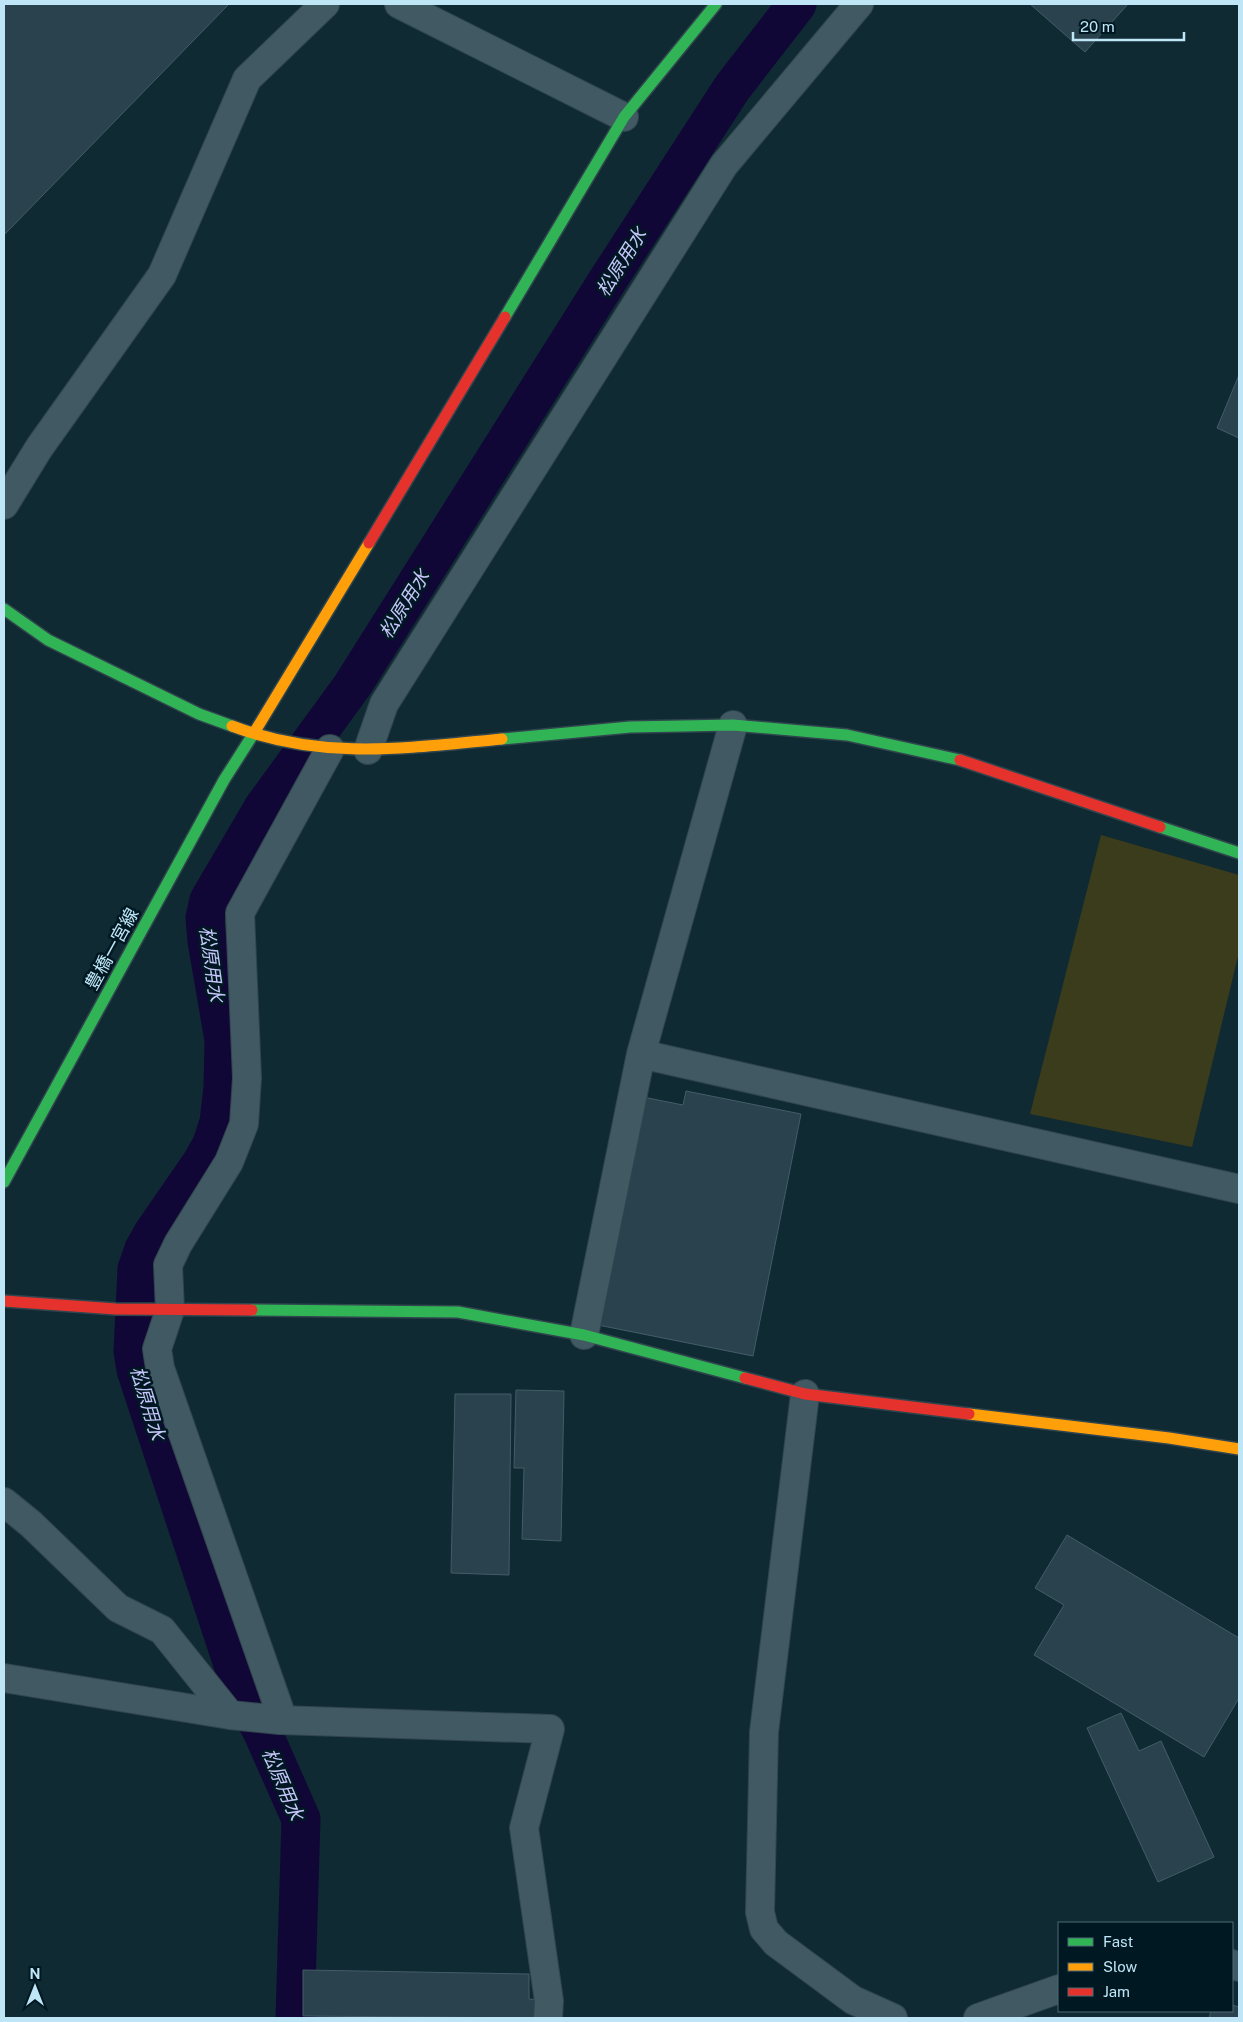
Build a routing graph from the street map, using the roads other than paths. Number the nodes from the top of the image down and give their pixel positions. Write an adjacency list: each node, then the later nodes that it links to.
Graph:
1 (325, 4): 6 (street)
2 (399, 4): 5 (street)
3 (716, 4): 5 (street, 豊橋一宮線)
4 (858, 4): 11 (street)
5 (624, 117): 9 (street, 豊橋一宮線)
6 (4, 505)
7 (4, 609): 9 (street)
8 (733, 725): 11 (street); 12 (street); 13 (street)
9 (253, 734): 10 (street); 14 (street, 豊橋一宮線)
10 (328, 749): 11 (street); 17 (street)
11 (368, 750)
12 (1239, 853)
13 (641, 1054): 15 (street); 18 (street)
14 (4, 1182)
15 (1239, 1189)
16 (4, 1300): 17 (street)
17 (161, 1310): 18 (street); 24 (street)
18 (584, 1335): 19 (street)
19 (805, 1394): 20 (street); 27 (street)
20 (1239, 1449)
21 (4, 1502): 23 (street)
22 (4, 1678): 23 (street)
23 (232, 1715): 24 (street)
24 (281, 1720): 26 (street)
25 (1058, 1989): 28 (street)
26 (548, 2018)
27 (893, 2018)
28 (978, 2018)

